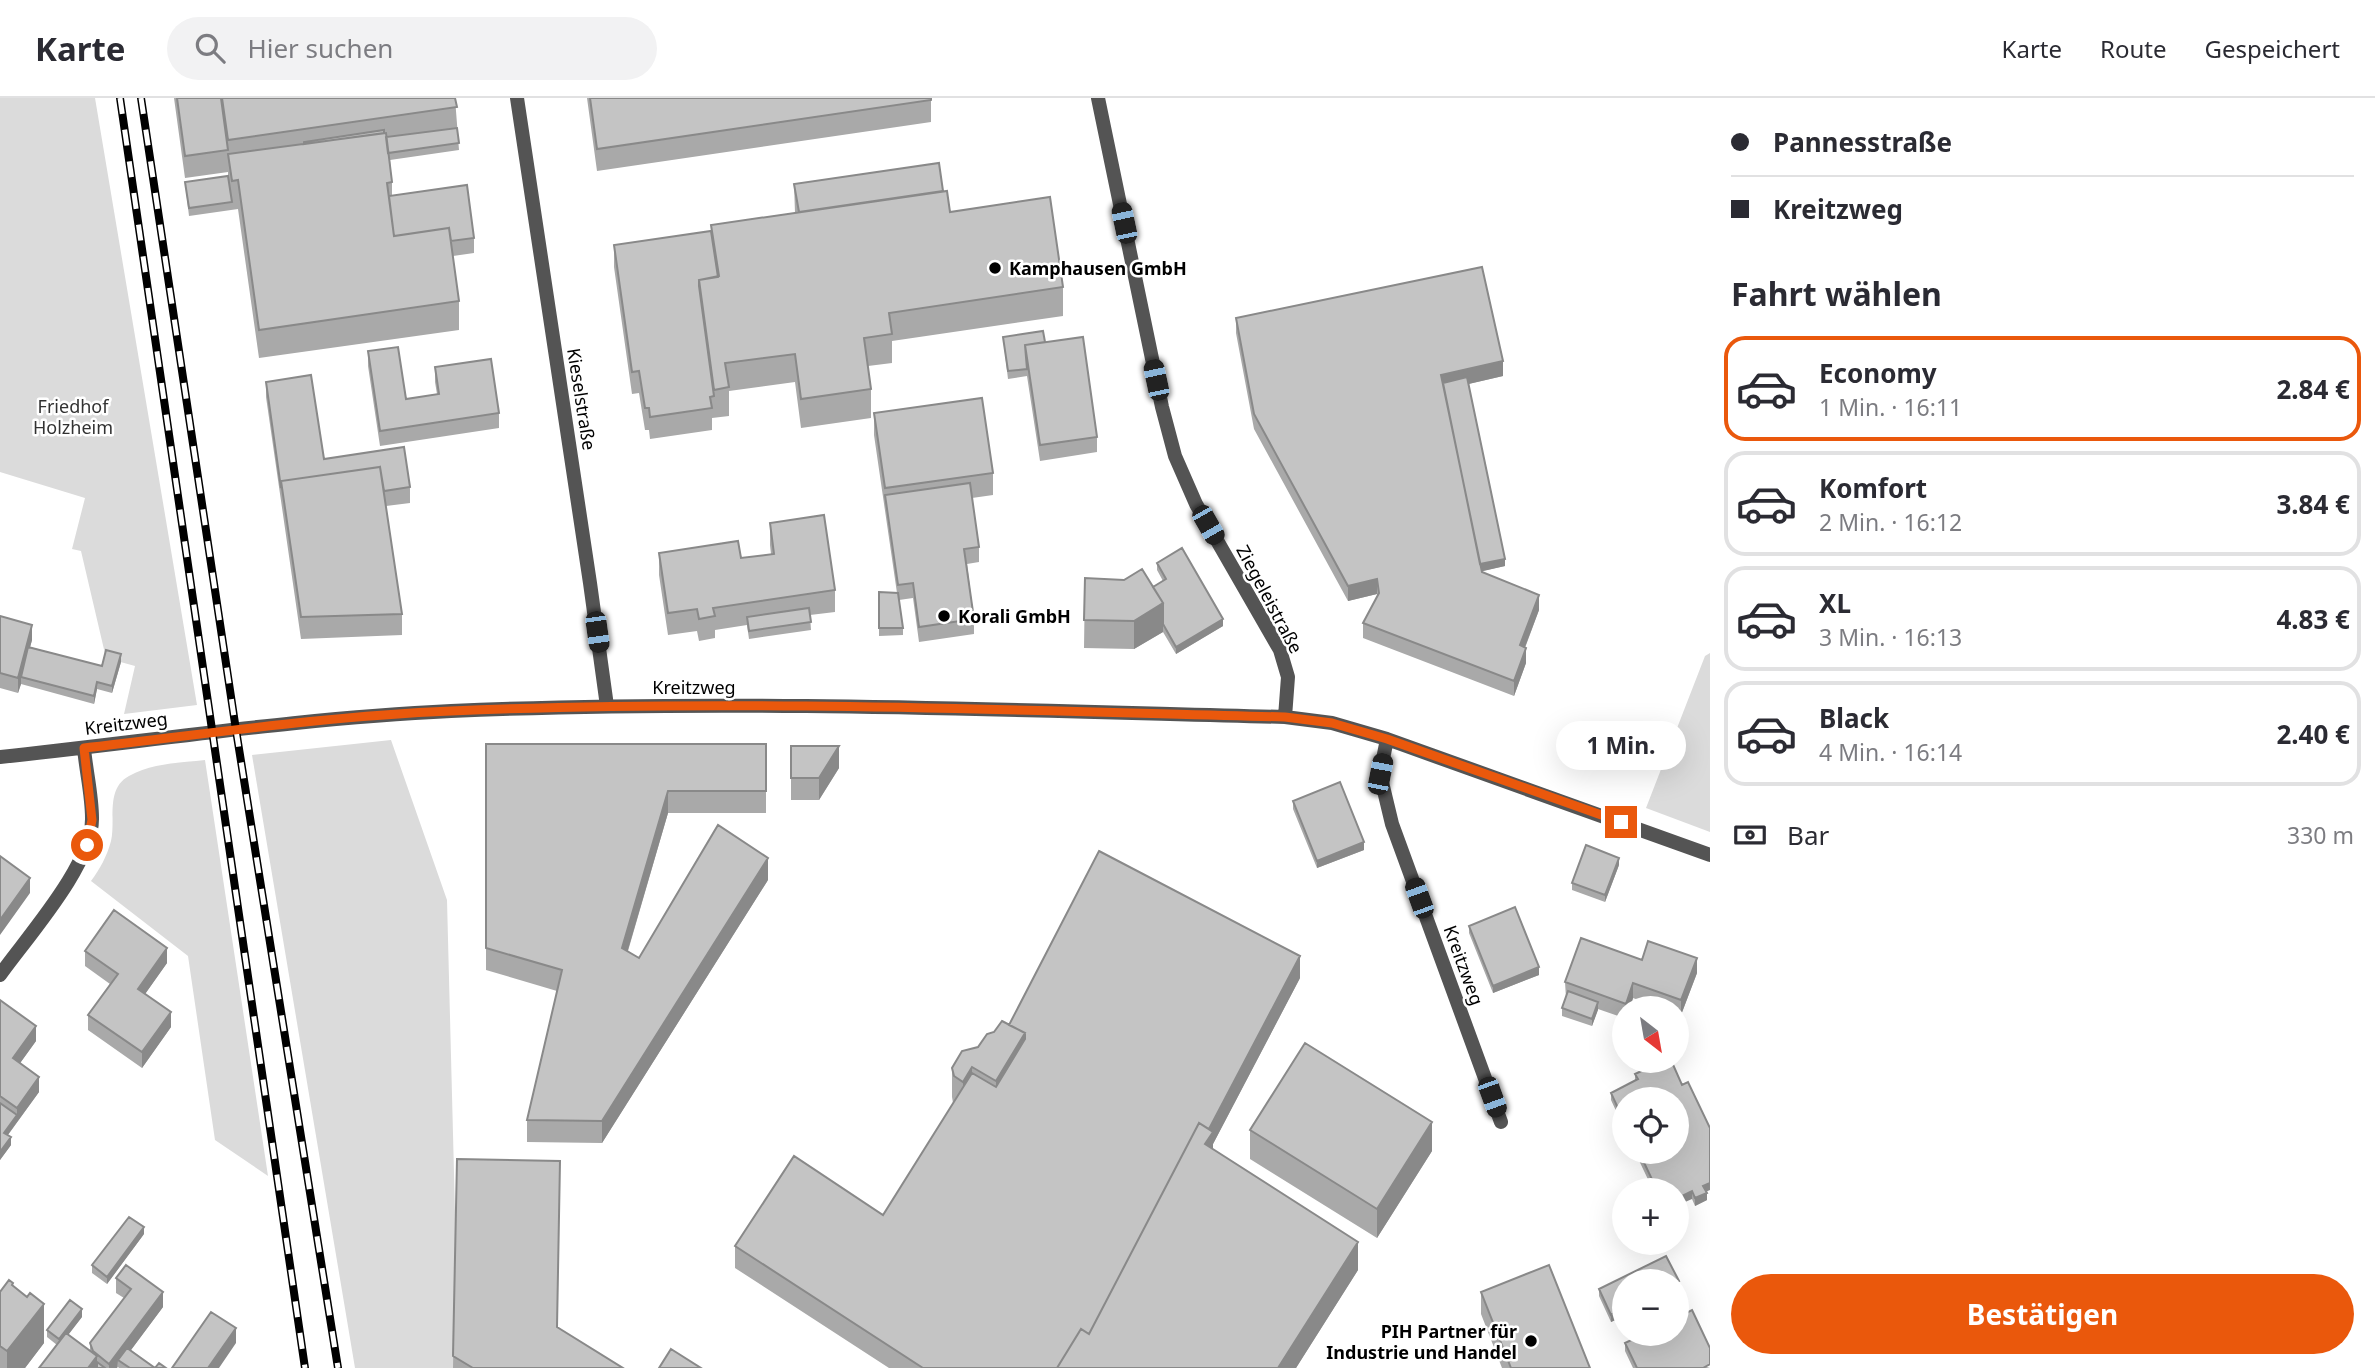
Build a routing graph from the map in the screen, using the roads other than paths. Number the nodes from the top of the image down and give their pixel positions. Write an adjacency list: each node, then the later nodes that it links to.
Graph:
1 (517, 98): 3 (street, Kieselstraße)
2 (1098, 98): 4 (street, Ziegeleistraße)
3 (607, 706): 4 (street, Kreitzweg); 6 (street, Kreitzweg)
4 (1285, 717): 5 (street, Kreitzweg)
5 (1387, 739): 8 (street, Kreitzweg); 10 (street, Kreitzweg)
6 (84, 748): 7 (street, Kreitzweg); 9 (street)
7 (0, 757)
8 (1710, 855)
9 (0, 975)
10 (1501, 1122)

